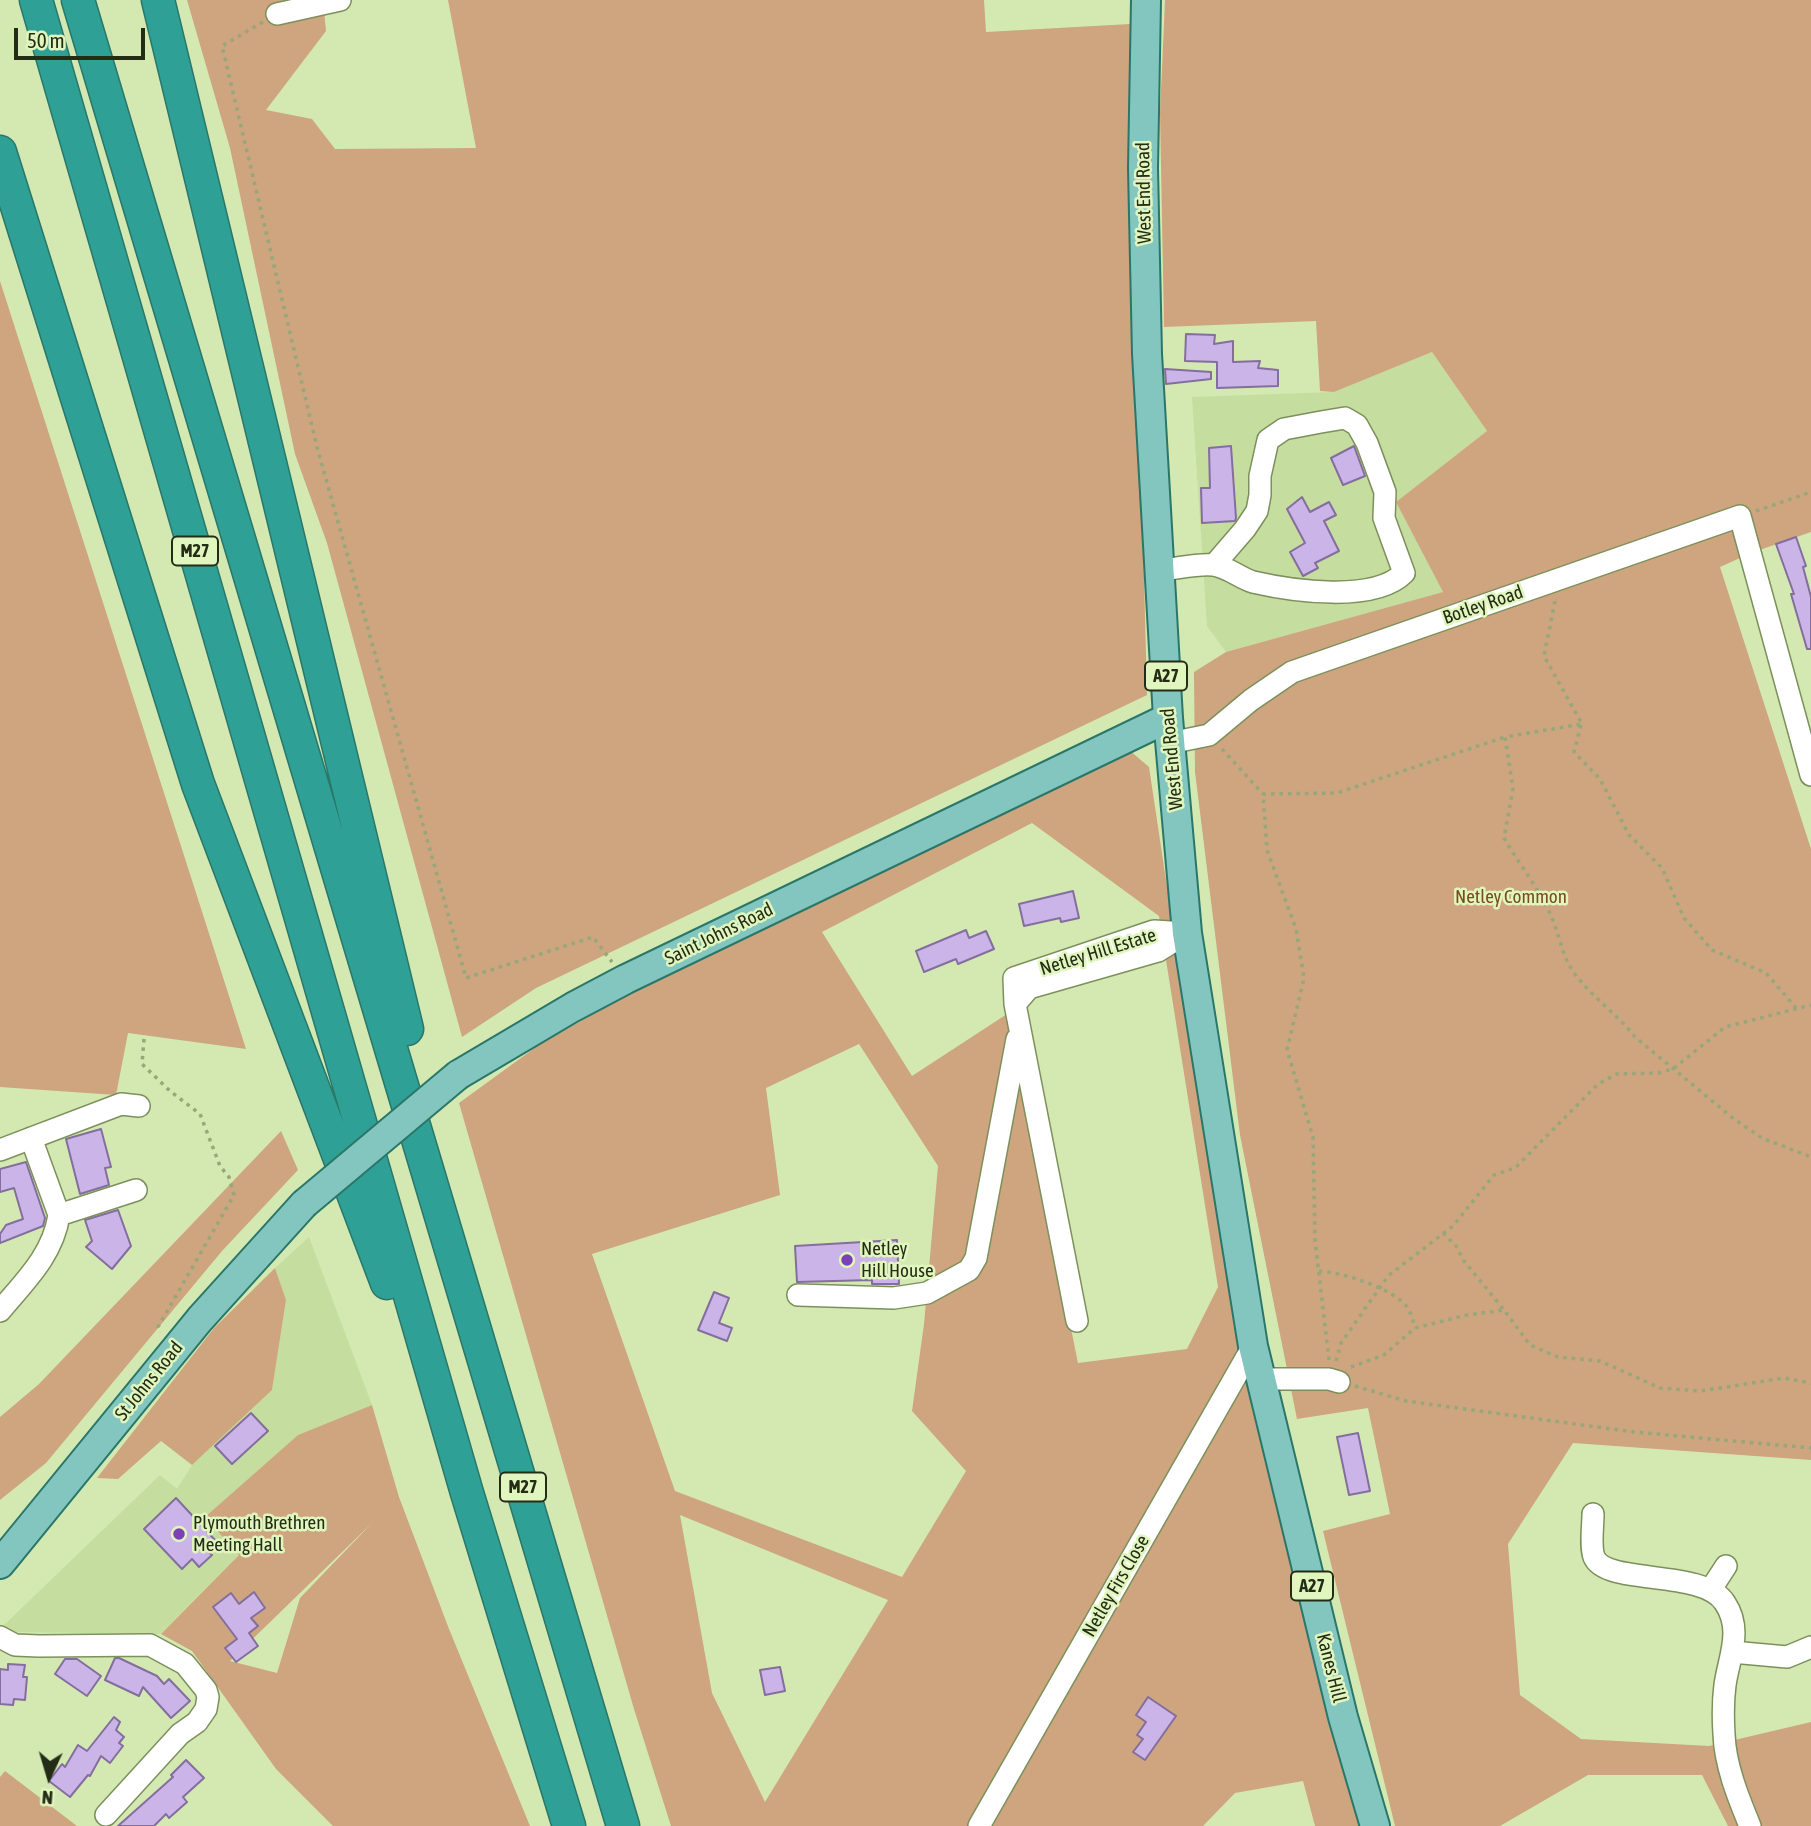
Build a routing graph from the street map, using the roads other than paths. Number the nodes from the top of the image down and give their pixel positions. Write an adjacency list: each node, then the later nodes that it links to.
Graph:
1 (36, 0): 27 (highway, M27)
2 (78, 0): 26 (highway, M27)
3 (158, 0): 26 (highway, M27)
4 (340, 0): 6 (street)
5 (1146, 0): 9 (main road, West End Road / A27)
6 (277, 14)
7 (0, 152): 27 (highway, M27)
8 (1214, 565): 8 (street); 9 (street)
9 (1160, 570): 10 (main road, West End Road / A27)
10 (1169, 731): 11 (street, Botley Road); 12 (main road, West End Road / A27); 18 (main road, Saint Johns Road, bridge)
11 (1810, 771)
12 (1187, 933): 13 (street, Netley Hill Estate); 23 (main road, West End Road / A27)
13 (1020, 1027): 20 (street); 22 (street, Netley Hill Estate)
14 (139, 1106): 15 (street)
15 (31, 1138): 16 (street); 19 (street)
16 (0, 1150)
17 (136, 1190): 19 (street)
18 (303, 1203): 29 (main road, St Johns Road)
19 (59, 1215): 21 (street)
20 (797, 1295)
21 (0, 1311)
22 (1077, 1321)
23 (1253, 1346): 25 (main road, Kanes Hill / A27); 38 (street, Netley Firs Close)
24 (1334, 1376): 25 (street)
25 (1261, 1379): 39 (main road, Kanes Hill / A27)
26 (492, 1382): 37 (highway, M27)
27 (467, 1493): 36 (highway, M27)
28 (1593, 1514): 31 (street)
29 (0, 1564)
30 (1726, 1566): 31 (street)
31 (1711, 1589): 34 (street)
32 (0, 1637): 35 (street)
33 (1811, 1647): 34 (street)
34 (1732, 1652): 40 (street)
35 (106, 1815)
36 (569, 1826)
37 (623, 1826)
38 (979, 1826)
39 (1375, 1826)
40 (1750, 1826)

